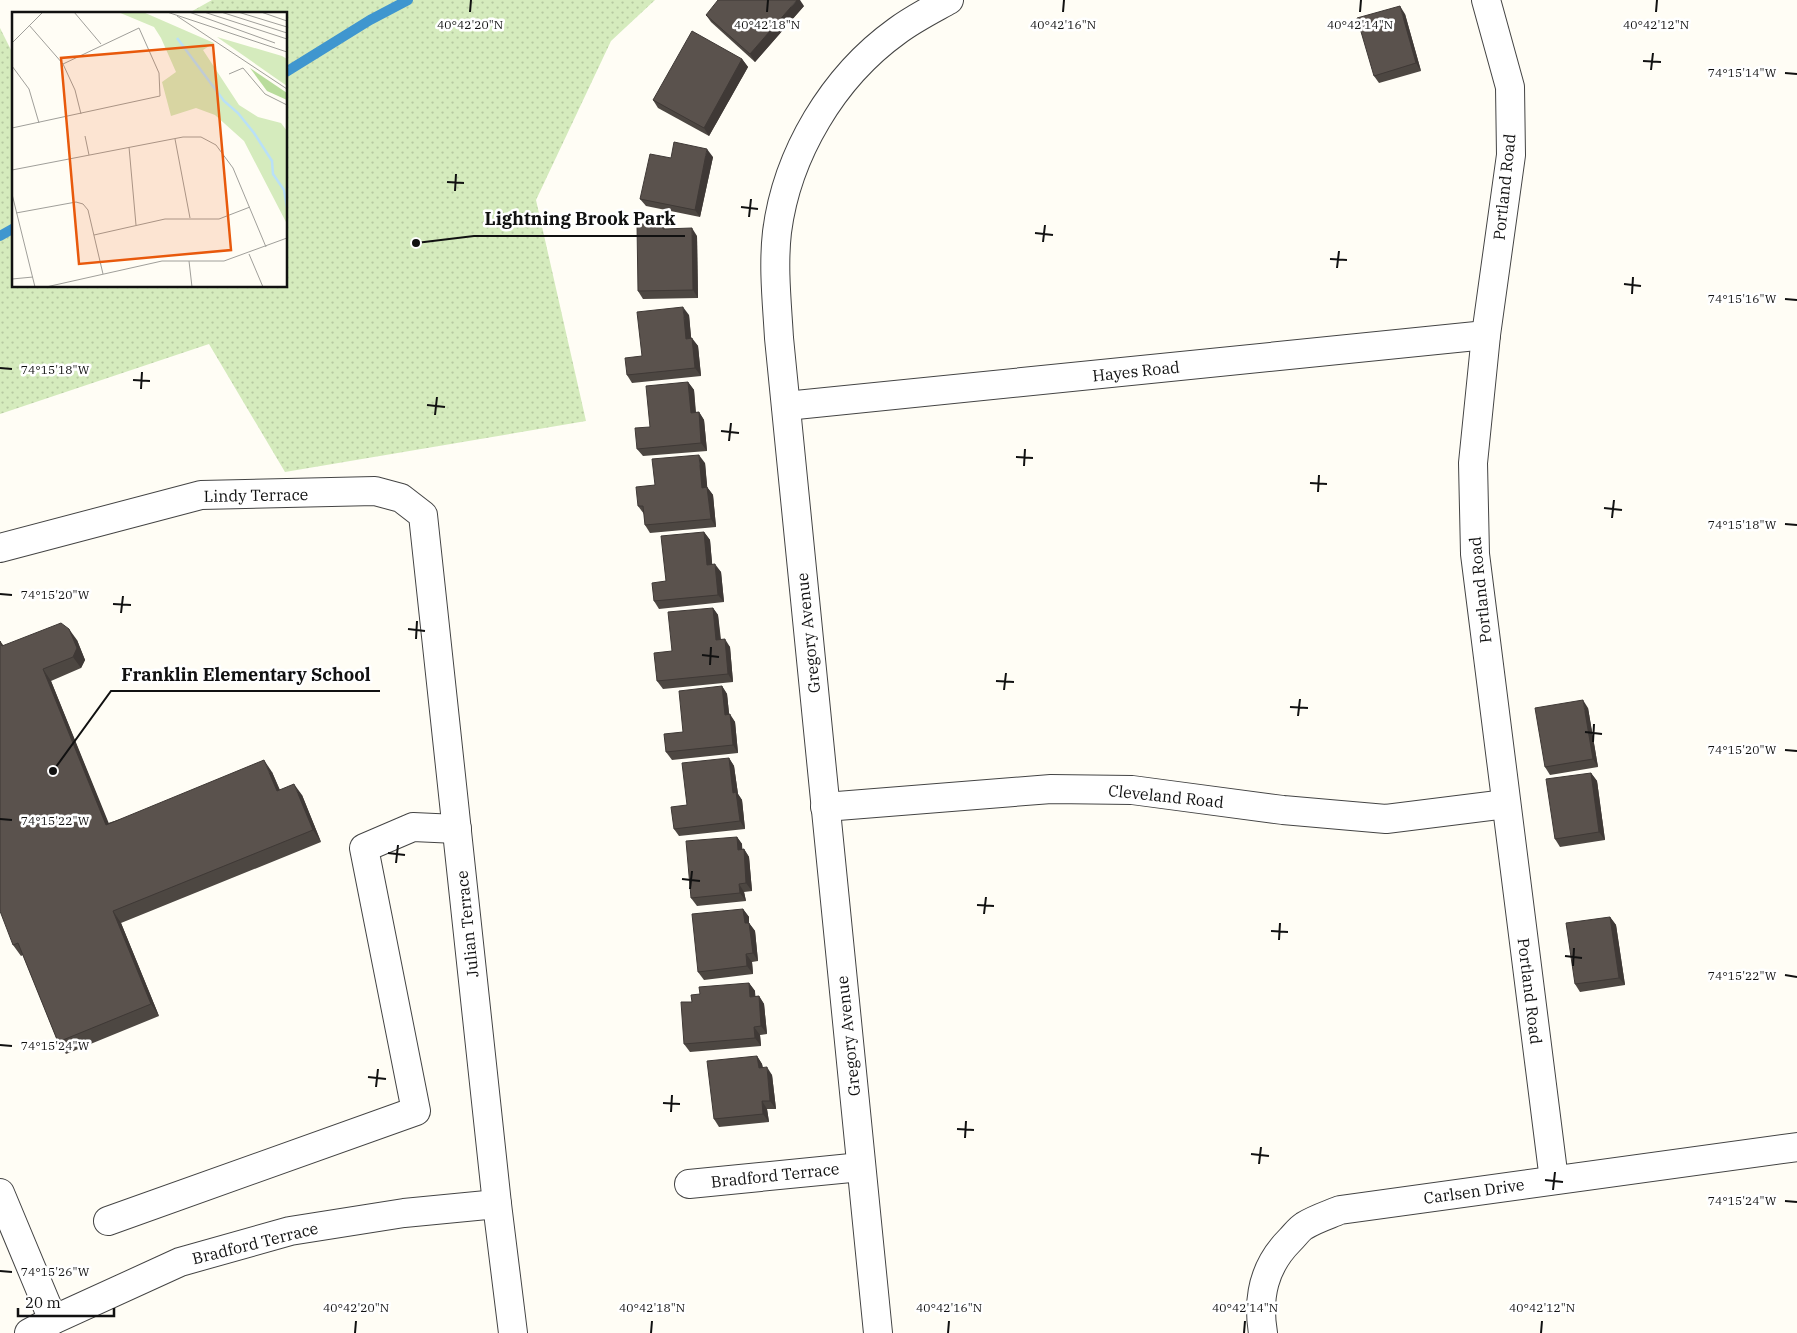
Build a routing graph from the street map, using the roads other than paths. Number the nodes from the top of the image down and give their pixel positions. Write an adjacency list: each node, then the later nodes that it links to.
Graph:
1 (949, 0): 4 (street, Gregory Avenue)
2 (1486, 0): 3 (street, Portland Road)
3 (1486, 335): 4 (street, Hayes Road); 7 (street, Portland Road)
4 (786, 406): 8 (street, Gregory Avenue)
5 (423, 515): 6 (street, Lindy Terrace); 9 (street, Julian Terrace)
6 (0, 548)
7 (1506, 804): 8 (street, Cleveland Road); 12 (street, Portland Road)
8 (825, 808): 11 (street, Gregory Avenue)
9 (457, 829): 15 (street, Julian Terrace); 16 (street)
10 (1797, 1147): 12 (street, Carlsen Drive)
11 (861, 1167): 13 (street, Bradford Terrace); 20 (street, Gregory Avenue)
12 (1554, 1180): 21 (street, Carlsen Drive)
13 (689, 1184)
14 (0, 1193): 17 (street)
15 (497, 1204): 17 (street, Bradford Terrace); 19 (street, Julian Terrace)
16 (108, 1221)
17 (53, 1320): 18 (street, Bradford Terrace)
18 (29, 1333)
19 (513, 1333)
20 (878, 1333)
21 (1262, 1333)

